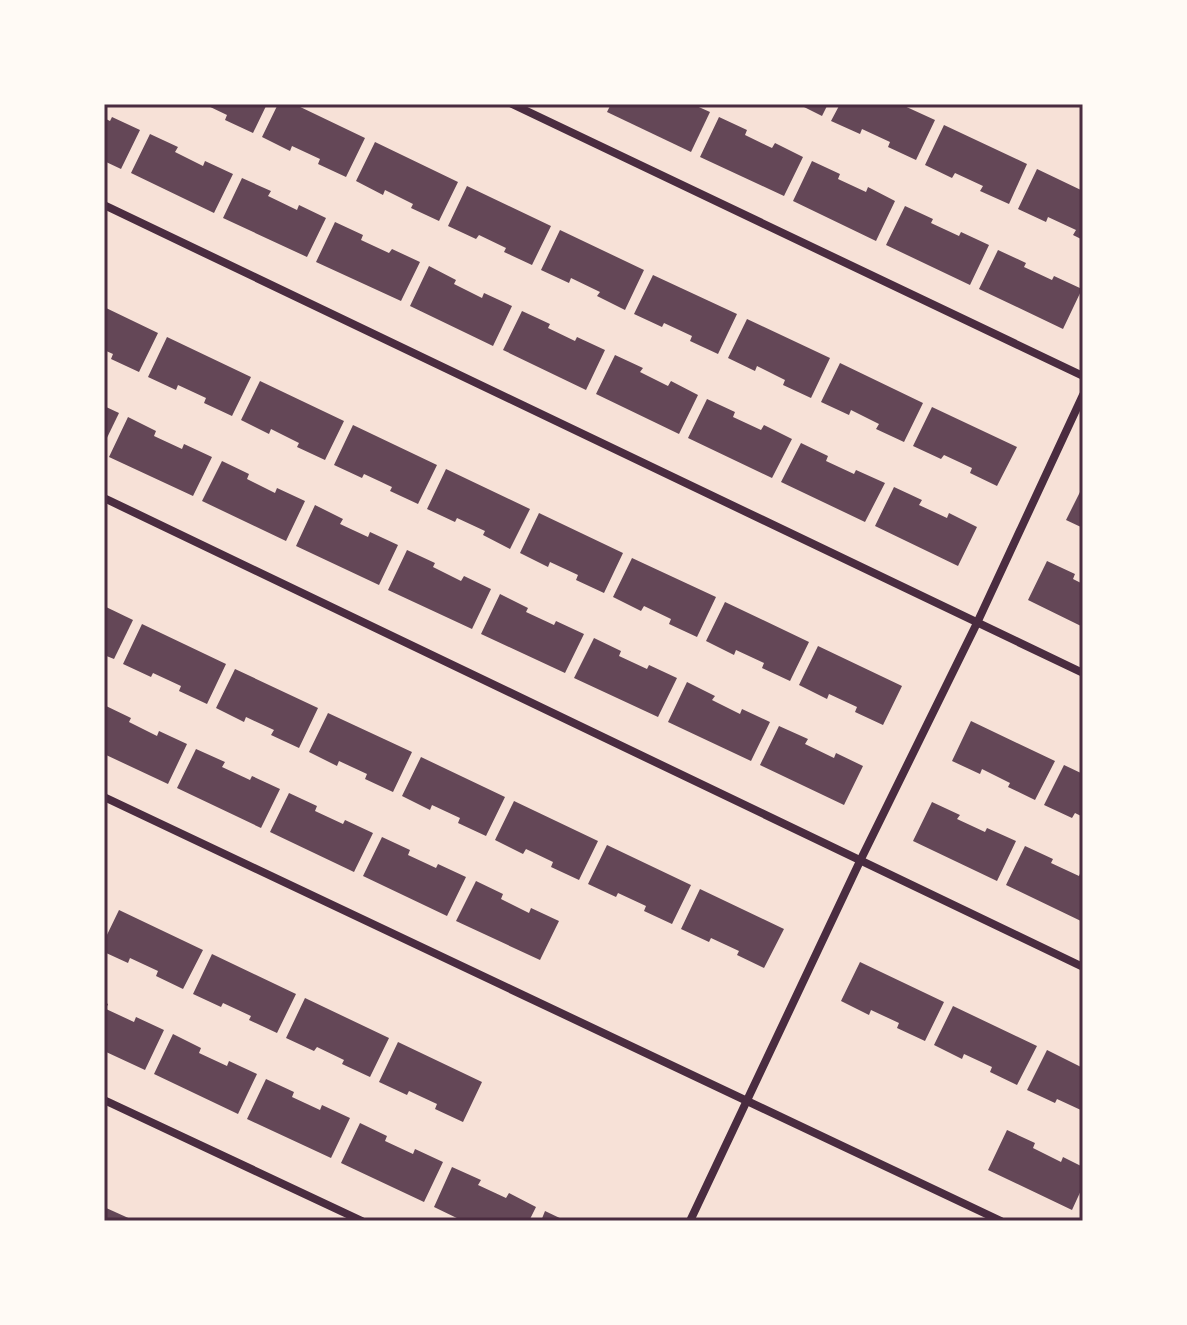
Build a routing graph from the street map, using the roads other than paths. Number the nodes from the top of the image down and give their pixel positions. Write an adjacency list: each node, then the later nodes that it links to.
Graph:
1 (512, 104): 3 (street)
2 (104, 205): 6 (street)
3 (1083, 376)
4 (1083, 395): 6 (street)
5 (104, 498): 9 (street)
6 (977, 623): 7 (street); 9 (street)
7 (1083, 673)
8 (104, 797): 12 (street)
9 (861, 859): 10 (street); 12 (street)
10 (1083, 967)
11 (104, 1100): 13 (street)
12 (748, 1101): 14 (street); 15 (street)
13 (362, 1221)
14 (690, 1221)
15 (1001, 1221)

